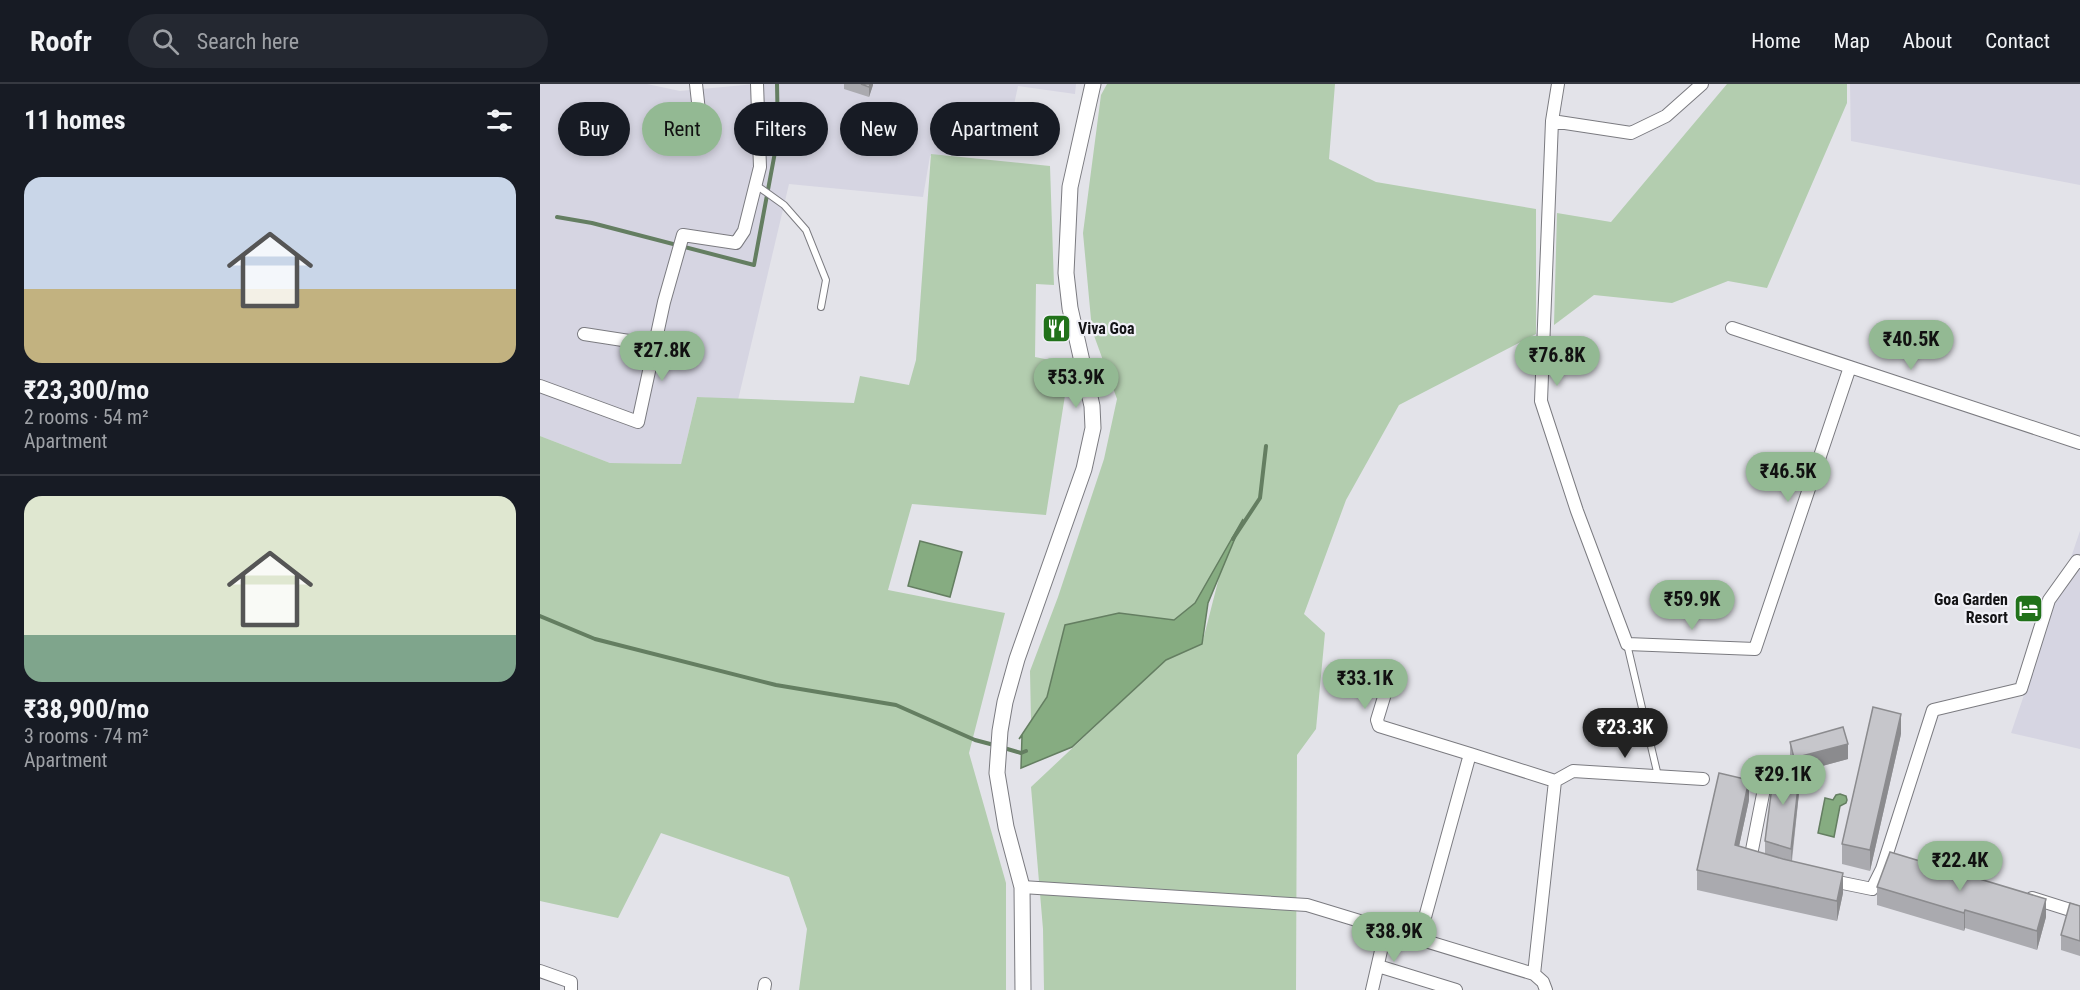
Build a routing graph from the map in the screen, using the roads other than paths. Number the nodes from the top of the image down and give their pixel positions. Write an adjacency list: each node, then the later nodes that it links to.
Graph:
1 (696, 84): 6 (street)
2 (757, 84): 8 (street)
3 (1093, 84): 26 (street)
4 (1558, 84): 7 (street)
5 (1702, 84): 7 (street)
6 (698, 102)
7 (1552, 121): 17 (street)
8 (756, 184): 9 (lane); 12 (street)
9 (821, 307)
10 (1732, 328): 13 (street)
11 (584, 334): 12 (street)
12 (655, 345): 14 (street)
13 (1850, 367): 15 (street); 17 (street)
14 (540, 386)
15 (2080, 443)
16 (2079, 559): 25 (street)
17 (1627, 644): 20 (lane)
18 (1391, 674): 19 (street)
19 (1470, 754): 22 (street); 30 (street)
20 (1658, 776): 21 (street); 22 (street)
21 (1703, 779)
22 (1555, 781): 33 (street)
23 (1764, 789): 24 (street)
24 (1768, 866)
25 (1812, 876)
26 (1022, 887): 29 (street); 35 (street)
27 (2016, 893): 28 (street)
28 (2080, 913)
29 (1386, 929): 30 (street); 31 (street)
30 (1419, 939): 33 (street)
31 (1378, 966): 36 (street); 37 (street)
32 (540, 971): 34 (street)
33 (1534, 974): 38 (street)
34 (571, 990)
35 (1023, 990)
36 (1372, 990)
37 (1456, 990)
38 (1546, 990)

